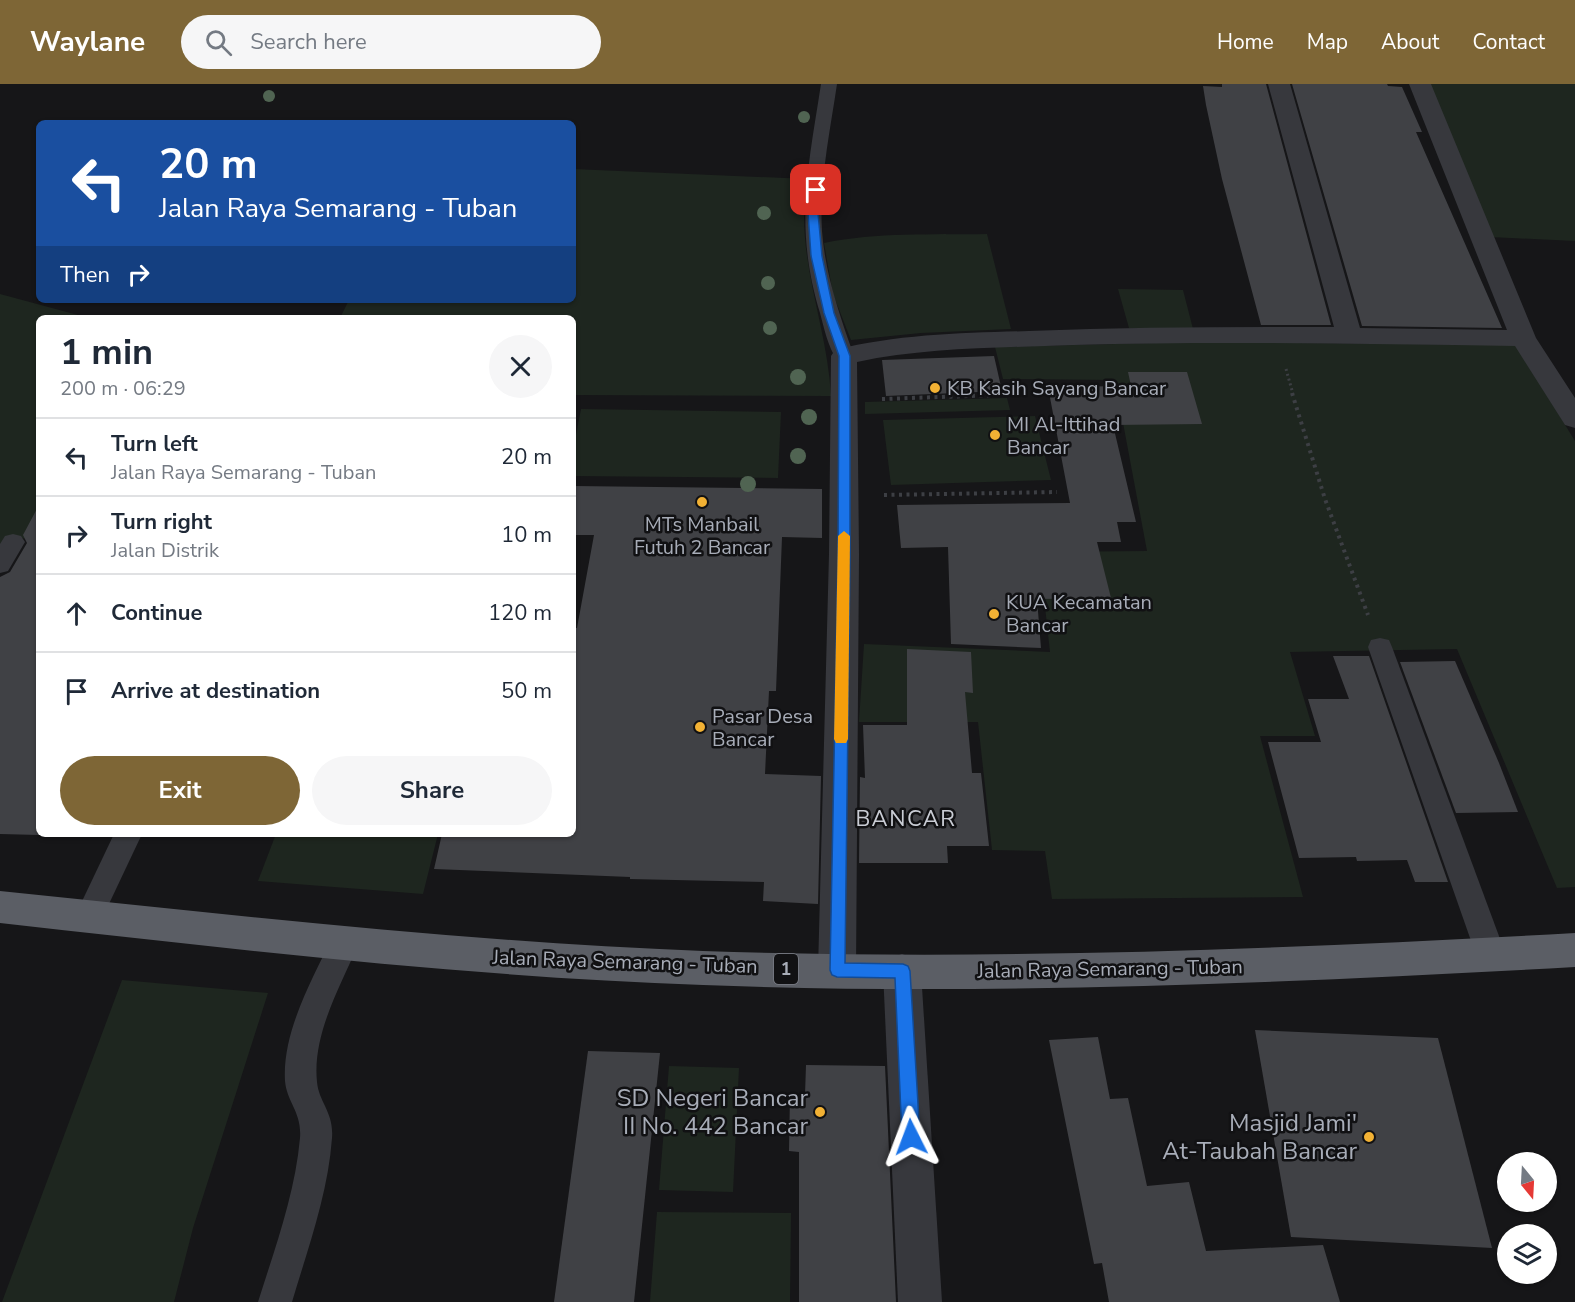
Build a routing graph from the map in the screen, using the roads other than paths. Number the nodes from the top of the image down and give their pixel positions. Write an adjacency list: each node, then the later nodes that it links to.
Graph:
1 (829, 84): 6 (lane)
2 (1279, 84): 4 (street)
3 (1420, 84): 5 (street)
4 (1349, 336): 5 (street); 6 (street)
5 (1523, 338): 7 (street)
6 (844, 356): 17 (street)
7 (1575, 419)
8 (13, 542): 9 (lane)
9 (0, 565)
10 (1380, 647): 16 (lane)
11 (127, 837): 13 (lane)
12 (0, 907): 13 (highway, Jalan Raya Semarang - Tuban / 1)
13 (89, 916): 14 (highway, Jalan Raya Semarang - Tuban / 1)
14 (344, 943): 17 (highway, Jalan Raya Semarang - Tuban / 1); 19 (lane)
15 (1575, 950): 16 (highway, Jalan Raya Semarang - Tuban / 1)
16 (1491, 955): 18 (highway, Jalan Raya Semarang - Tuban / 1)
17 (837, 970): 18 (highway, Jalan Raya Semarang - Tuban / 1)
18 (903, 971): 20 (street)
19 (275, 1302)
20 (920, 1302)

